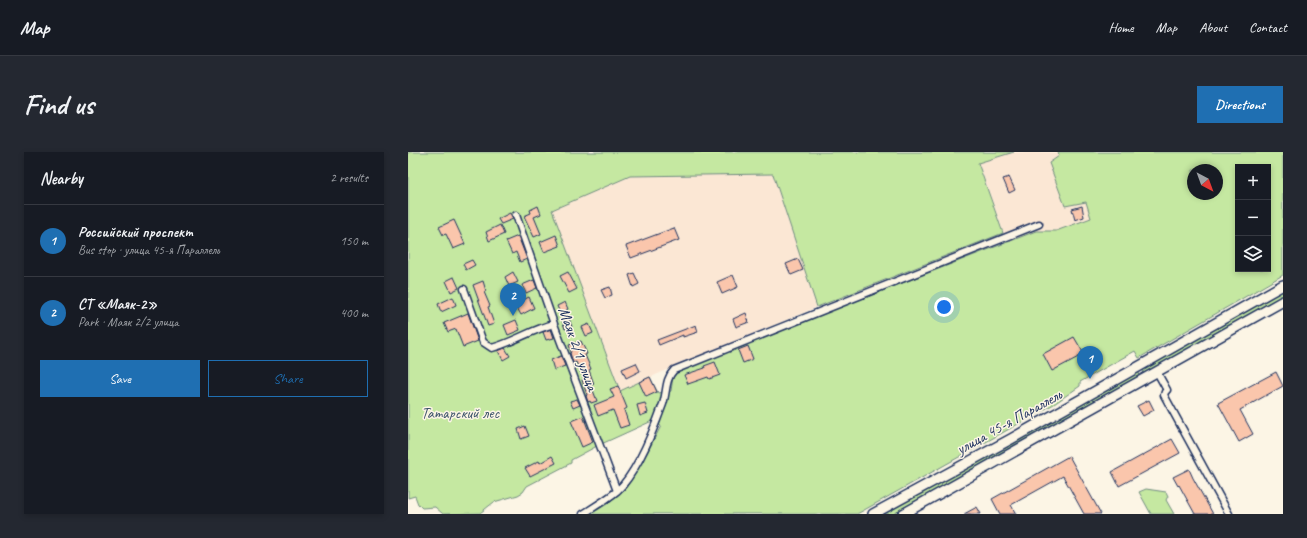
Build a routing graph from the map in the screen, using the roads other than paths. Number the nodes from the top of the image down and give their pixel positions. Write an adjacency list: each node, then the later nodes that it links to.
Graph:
1 (516, 216): 6 (street, Маяк 2/1 улица)
2 (1039, 224): 8 (street)
3 (1283, 285): 10 (main road, улица 45-я Параллель)
4 (464, 288): 6 (street)
5 (1283, 301): 7 (main road, улица 45-я Параллель)
6 (554, 324): 8 (street, Маяк 2/1 улица)
7 (1157, 372): 11 (main road, улица 45-я Параллель); 12 (street)
8 (617, 491): 9 (street)
9 (583, 514)
10 (873, 514)
11 (903, 514)
12 (1229, 514)

